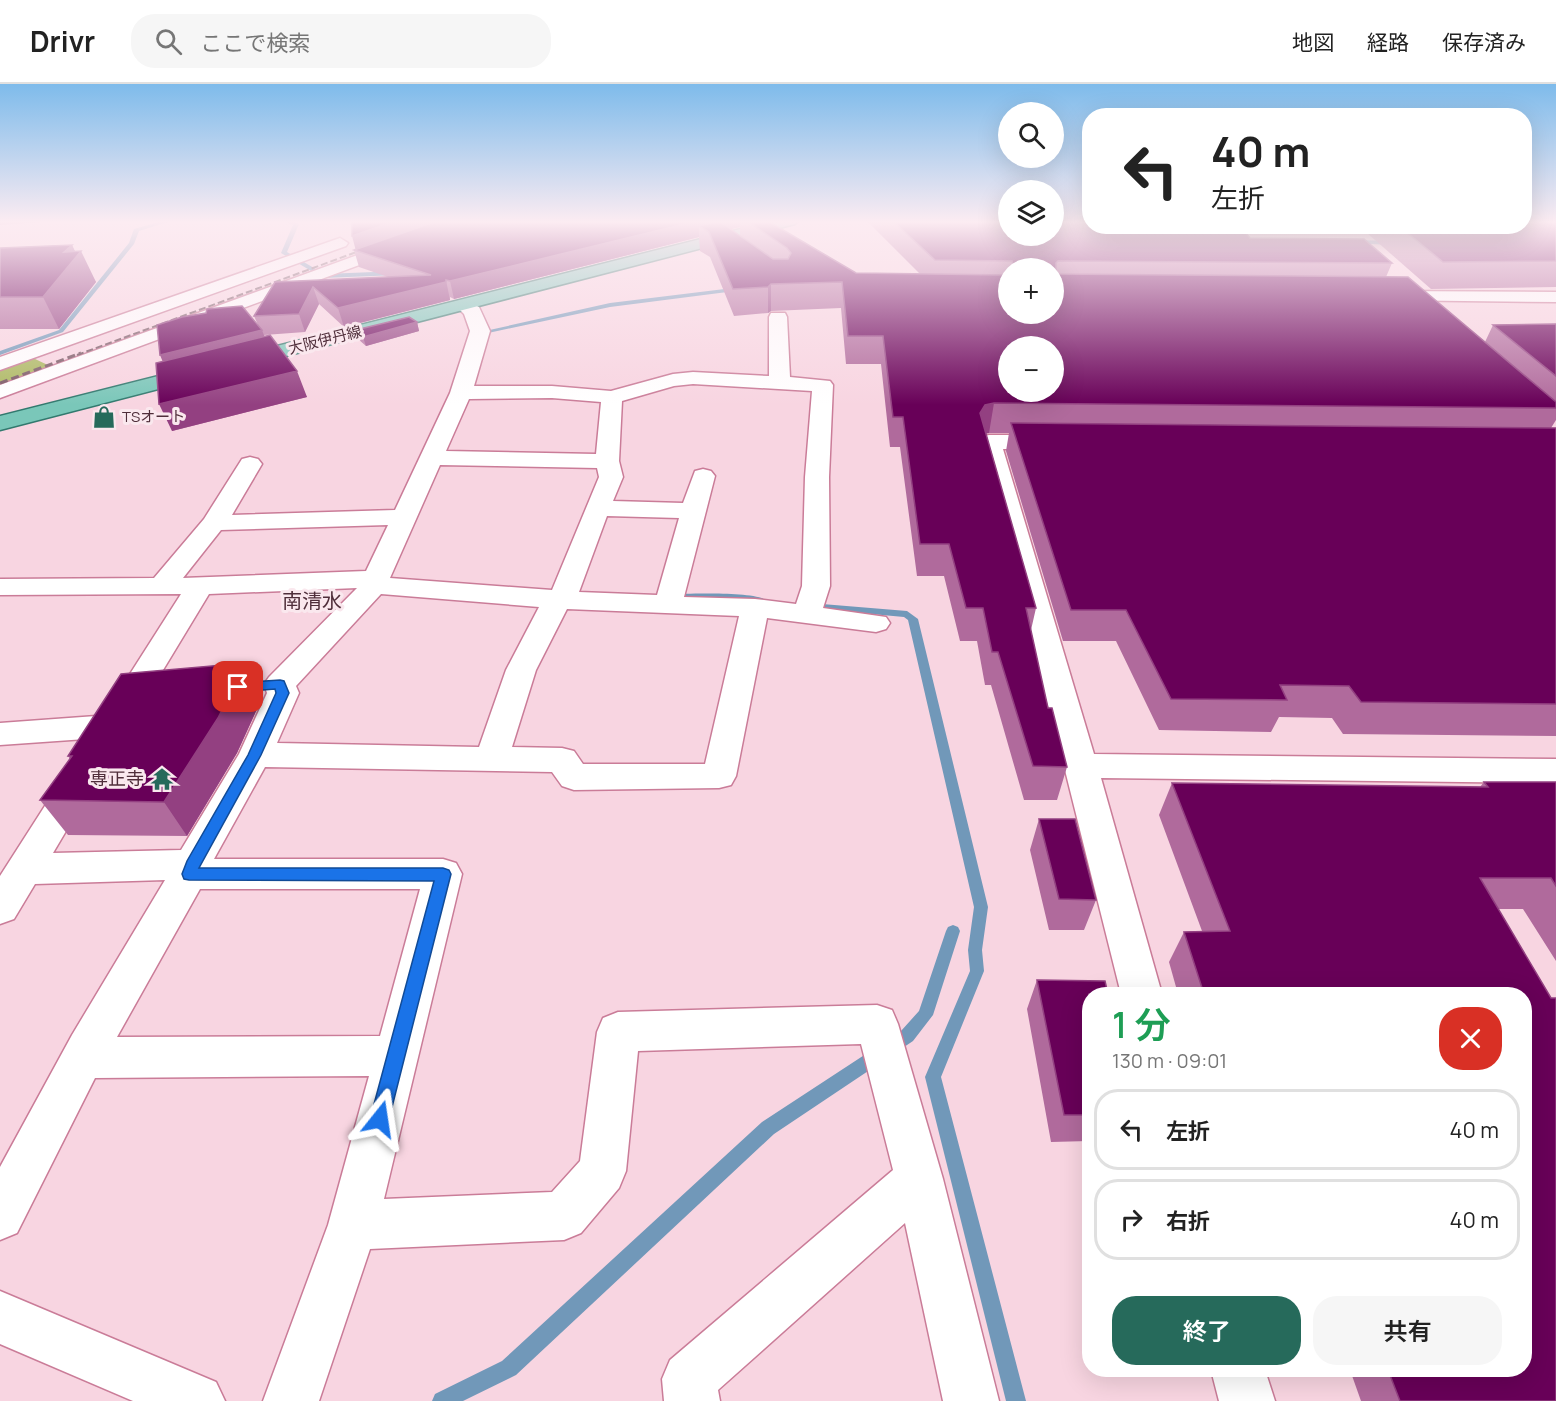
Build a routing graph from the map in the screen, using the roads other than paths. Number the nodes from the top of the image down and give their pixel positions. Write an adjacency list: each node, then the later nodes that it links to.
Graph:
1 (229, 282): 10 (street)
2 (298, 282): 12 (street)
3 (553, 282): 7 (main road, 大阪伊丹線)
4 (1368, 296): 5 (street)
5 (1403, 296): 6 (street); 9 (street)
6 (1556, 297)
7 (464, 305): 13 (street); 15 (main road, 大阪伊丹線)
8 (778, 317): 11 (street)
9 (1428, 318)
10 (0, 364)
11 (780, 383): 14 (street); 32 (street)
12 (0, 392)
13 (460, 393): 14 (street); 17 (street)
14 (612, 397): 18 (street)
15 (0, 423)
16 (1084, 443): 40 (street)
17 (432, 458): 18 (street); 23 (street)
18 (607, 461): 21 (street)
19 (250, 464): 24 (street)
20 (703, 476): 22 (street)
21 (597, 508): 22 (street); 29 (street)
22 (694, 511): 30 (street)
23 (404, 516): 24 (street); 26 (street)
24 (214, 523): 25 (street)
25 (162, 586): 27 (street); 28 (street)
26 (380, 586): 28 (street); 29 (street); 38 (street)
27 (0, 587)
28 (197, 590): 35 (street)
29 (563, 595): 30 (street); 39 (street)
30 (670, 599): 31 (street)
31 (755, 608): 32 (street); 39 (street)
32 (809, 608): 33 (street)
33 (876, 624)
34 (166, 692): 35 (street)
35 (133, 695): 36 (street)
36 (114, 726): 37 (street); 42 (street)
37 (0, 734)
38 (255, 755): 39 (street); 43 (street)
39 (492, 757)
40 (1082, 766): 41 (street); 45 (street)
41 (1556, 771)
42 (24, 869): 43 (street); 44 (street)
43 (191, 870): 46 (street); 47 (street)
44 (0, 908)
45 (1139, 987)
46 (396, 1056): 47 (street); 50 (street)
47 (83, 1058): 49 (street)
48 (919, 1179): 50 (street); 55 (street); 56 (street)
49 (0, 1216)
50 (352, 1225): 54 (street)
51 (0, 1317): 53 (street)
52 (1240, 1377): 57 (street)
53 (197, 1401)
54 (291, 1401)
55 (692, 1401)
56 (971, 1401)
57 (1247, 1401)

